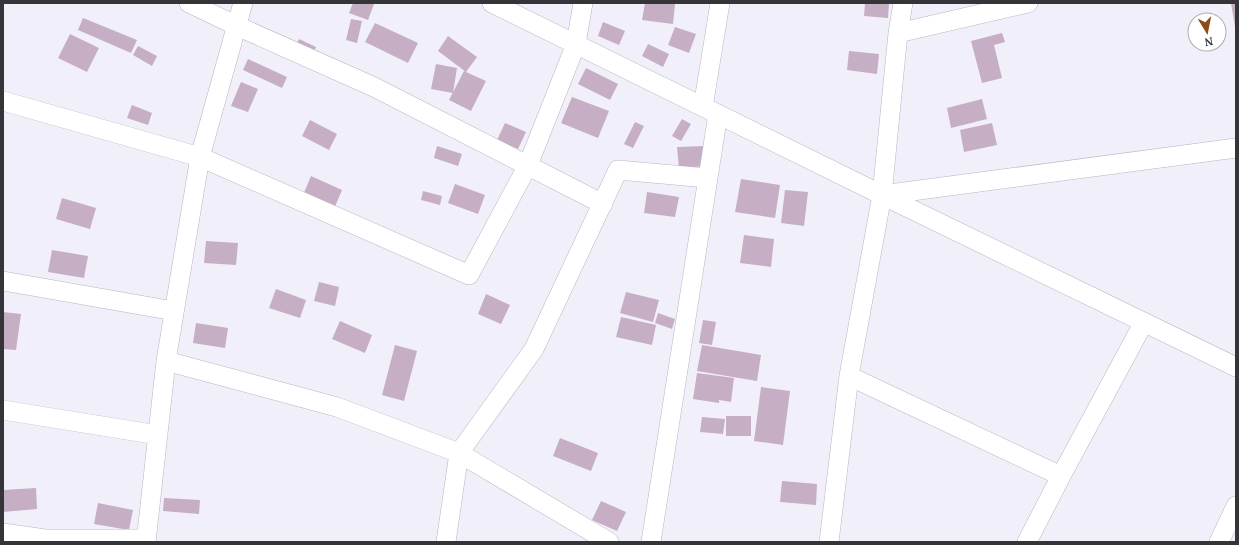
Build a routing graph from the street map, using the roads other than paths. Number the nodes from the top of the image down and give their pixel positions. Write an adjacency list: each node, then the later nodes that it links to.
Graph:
1 (189, 3): 8 (street)
2 (243, 3): 8 (street)
3 (492, 3): 10 (street)
4 (583, 3): 10 (street)
5 (720, 3): 12 (street)
6 (903, 3): 9 (street)
7 (1028, 3): 9 (street)
8 (237, 26): 14 (street); 15 (street)
9 (898, 34): 17 (street)
10 (576, 44): 12 (street); 15 (street)
11 (3, 101): 14 (street)
12 (710, 111): 16 (street); 17 (street)
13 (1236, 148): 17 (street)
14 (200, 157): 15 (street); 20 (street)
15 (528, 165): 18 (street)
16 (708, 178): 18 (street); 34 (street)
17 (882, 195): 21 (street); 24 (street)
18 (603, 204): 27 (street)
19 (3, 281): 20 (street)
20 (174, 311): 22 (street)
21 (1144, 322): 23 (street); 28 (street)
22 (166, 361): 26 (street); 27 (street)
23 (1236, 367)
24 (849, 376): 28 (street); 35 (street)
25 (3, 410): 26 (street)
26 (158, 435): 31 (street)
27 (460, 453): 32 (street); 33 (street)
28 (1061, 476): 36 (street)
29 (1236, 506): 37 (street)
30 (3, 533): 31 (street)
31 (146, 541)
32 (446, 542)
33 (609, 542)
34 (651, 542)
35 (829, 542)
36 (1027, 542)
37 (1219, 542)

